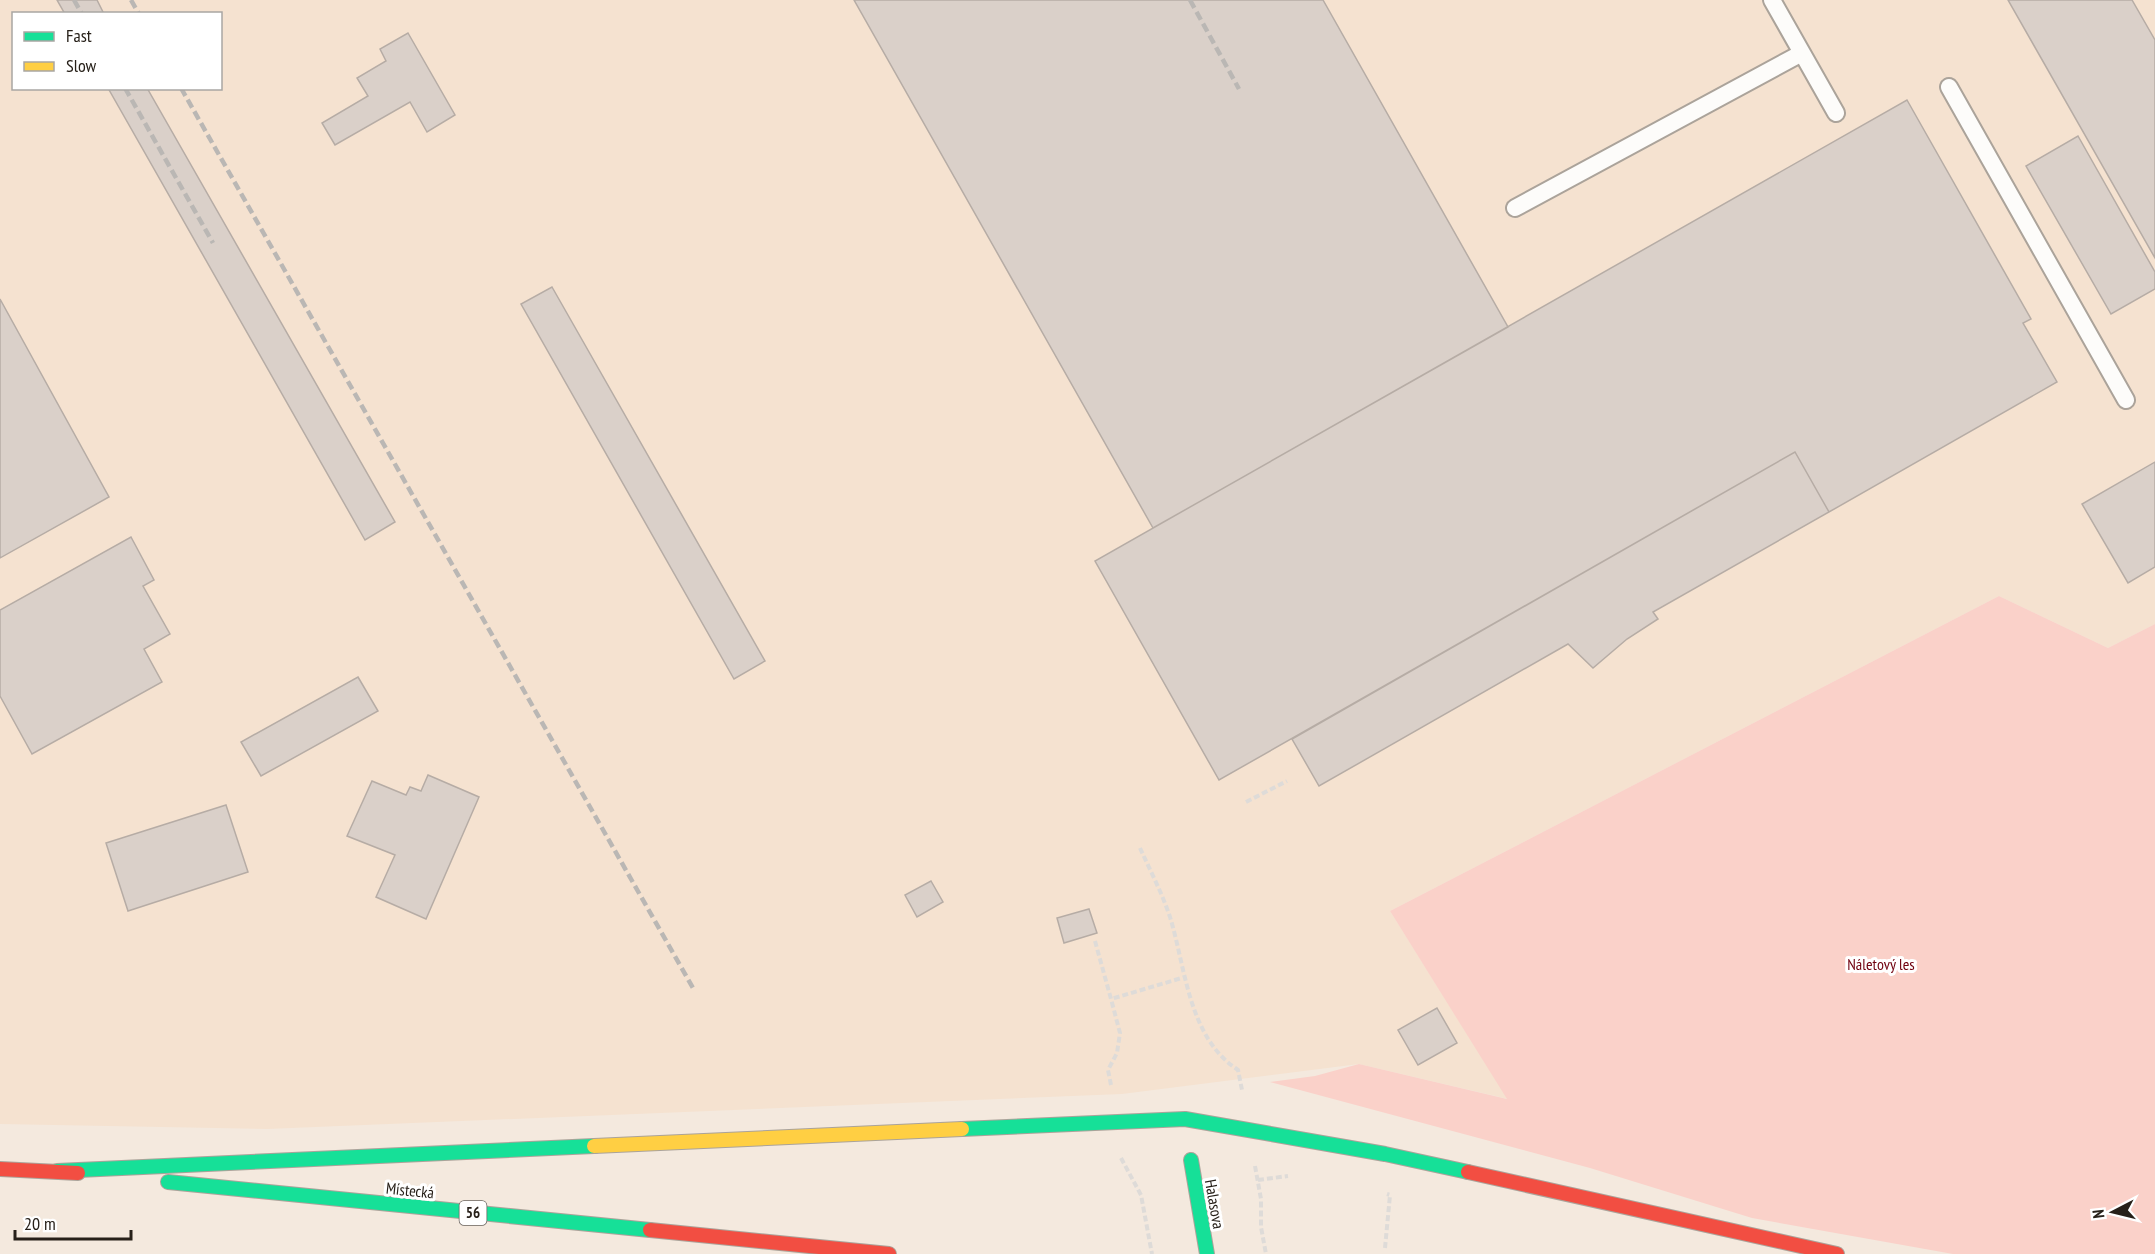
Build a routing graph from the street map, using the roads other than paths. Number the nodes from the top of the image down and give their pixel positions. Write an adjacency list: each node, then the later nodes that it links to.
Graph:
1 (1772, 0): 2 (lane)
2 (1802, 53): 4 (lane); 5 (lane)
3 (1949, 87): 6 (lane)
4 (1836, 113)
5 (1515, 208)
6 (2126, 400)
7 (1191, 1160): 11 (main road, Halasova)
8 (0, 1170): 9 (main road, Místecká / 56)
9 (57, 1171): 10 (main road, Místecká / 56); 12 (main road)
10 (889, 1254)
11 (1207, 1254)
12 (1837, 1254)

